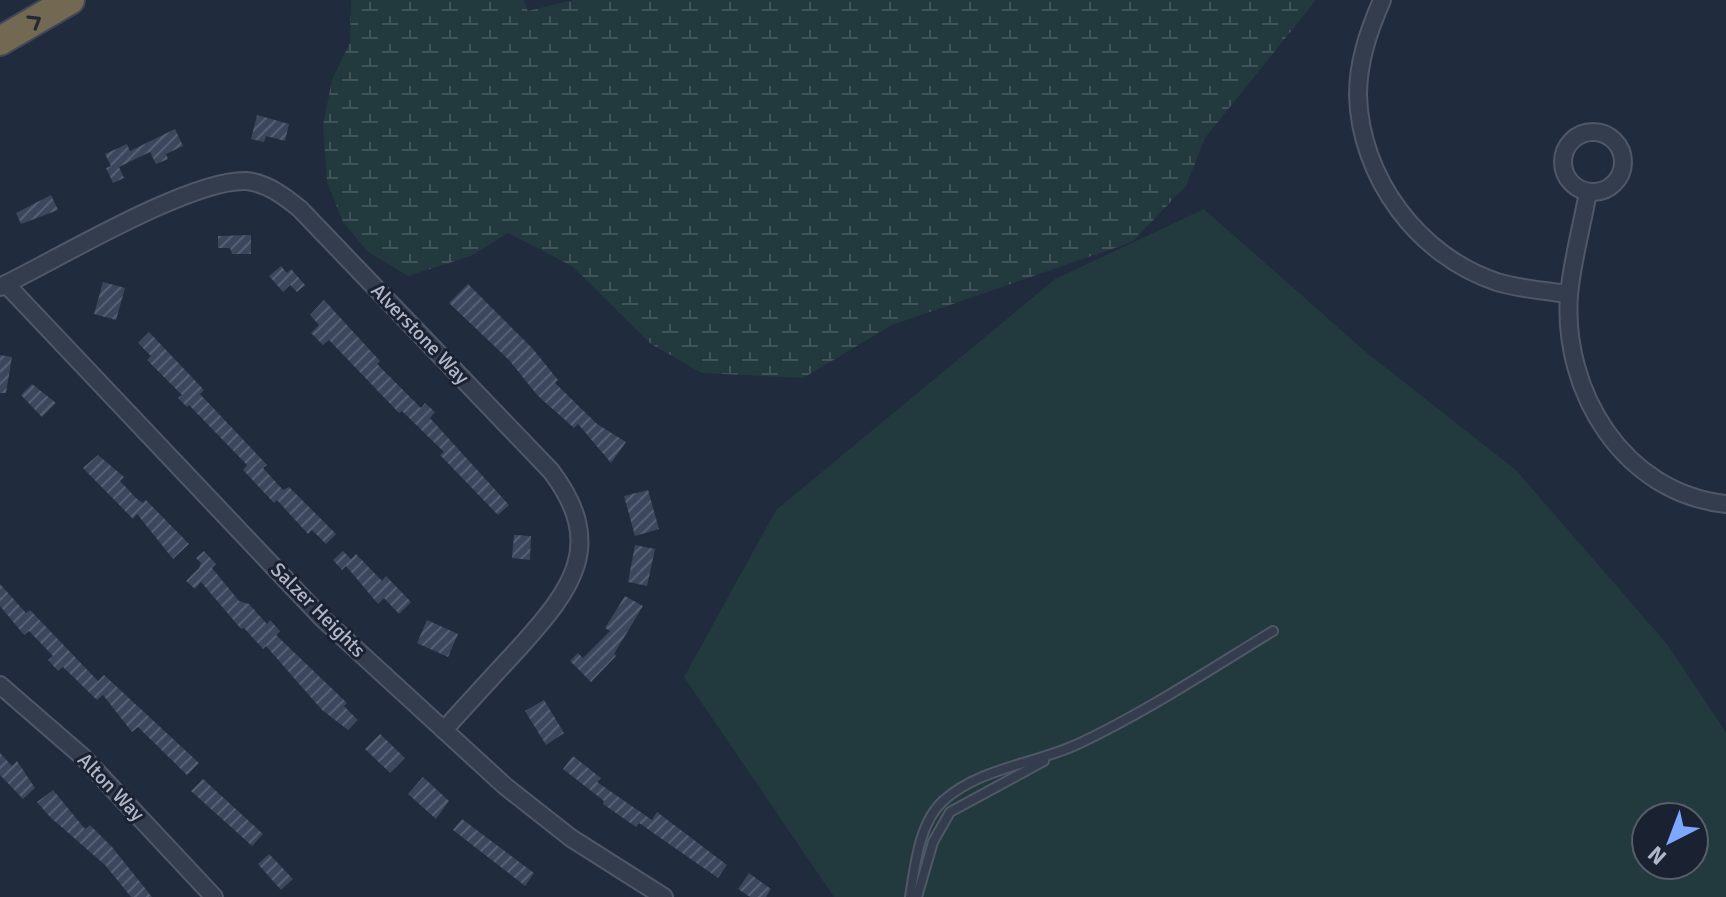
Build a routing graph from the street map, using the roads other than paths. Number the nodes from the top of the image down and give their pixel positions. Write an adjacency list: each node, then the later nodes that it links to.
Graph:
1 (70, 0): 3 (highway, one-way to 1)
2 (1382, 0): 6 (street)
3 (0, 41)
4 (1588, 192): 6 (street)
5 (3, 286): 10 (street, Salzer Heights); 10 (street, Alverstone Way)
6 (1569, 294): 7 (street)
7 (1726, 504)
8 (1273, 631): 11 (lane)
9 (0, 685): 12 (street, Alton Way)
10 (444, 730): 13 (street, Salzer Heights)
11 (1074, 746): 14 (lane); 15 (lane)
12 (214, 897)
13 (664, 897)
14 (910, 897)
15 (917, 897)

